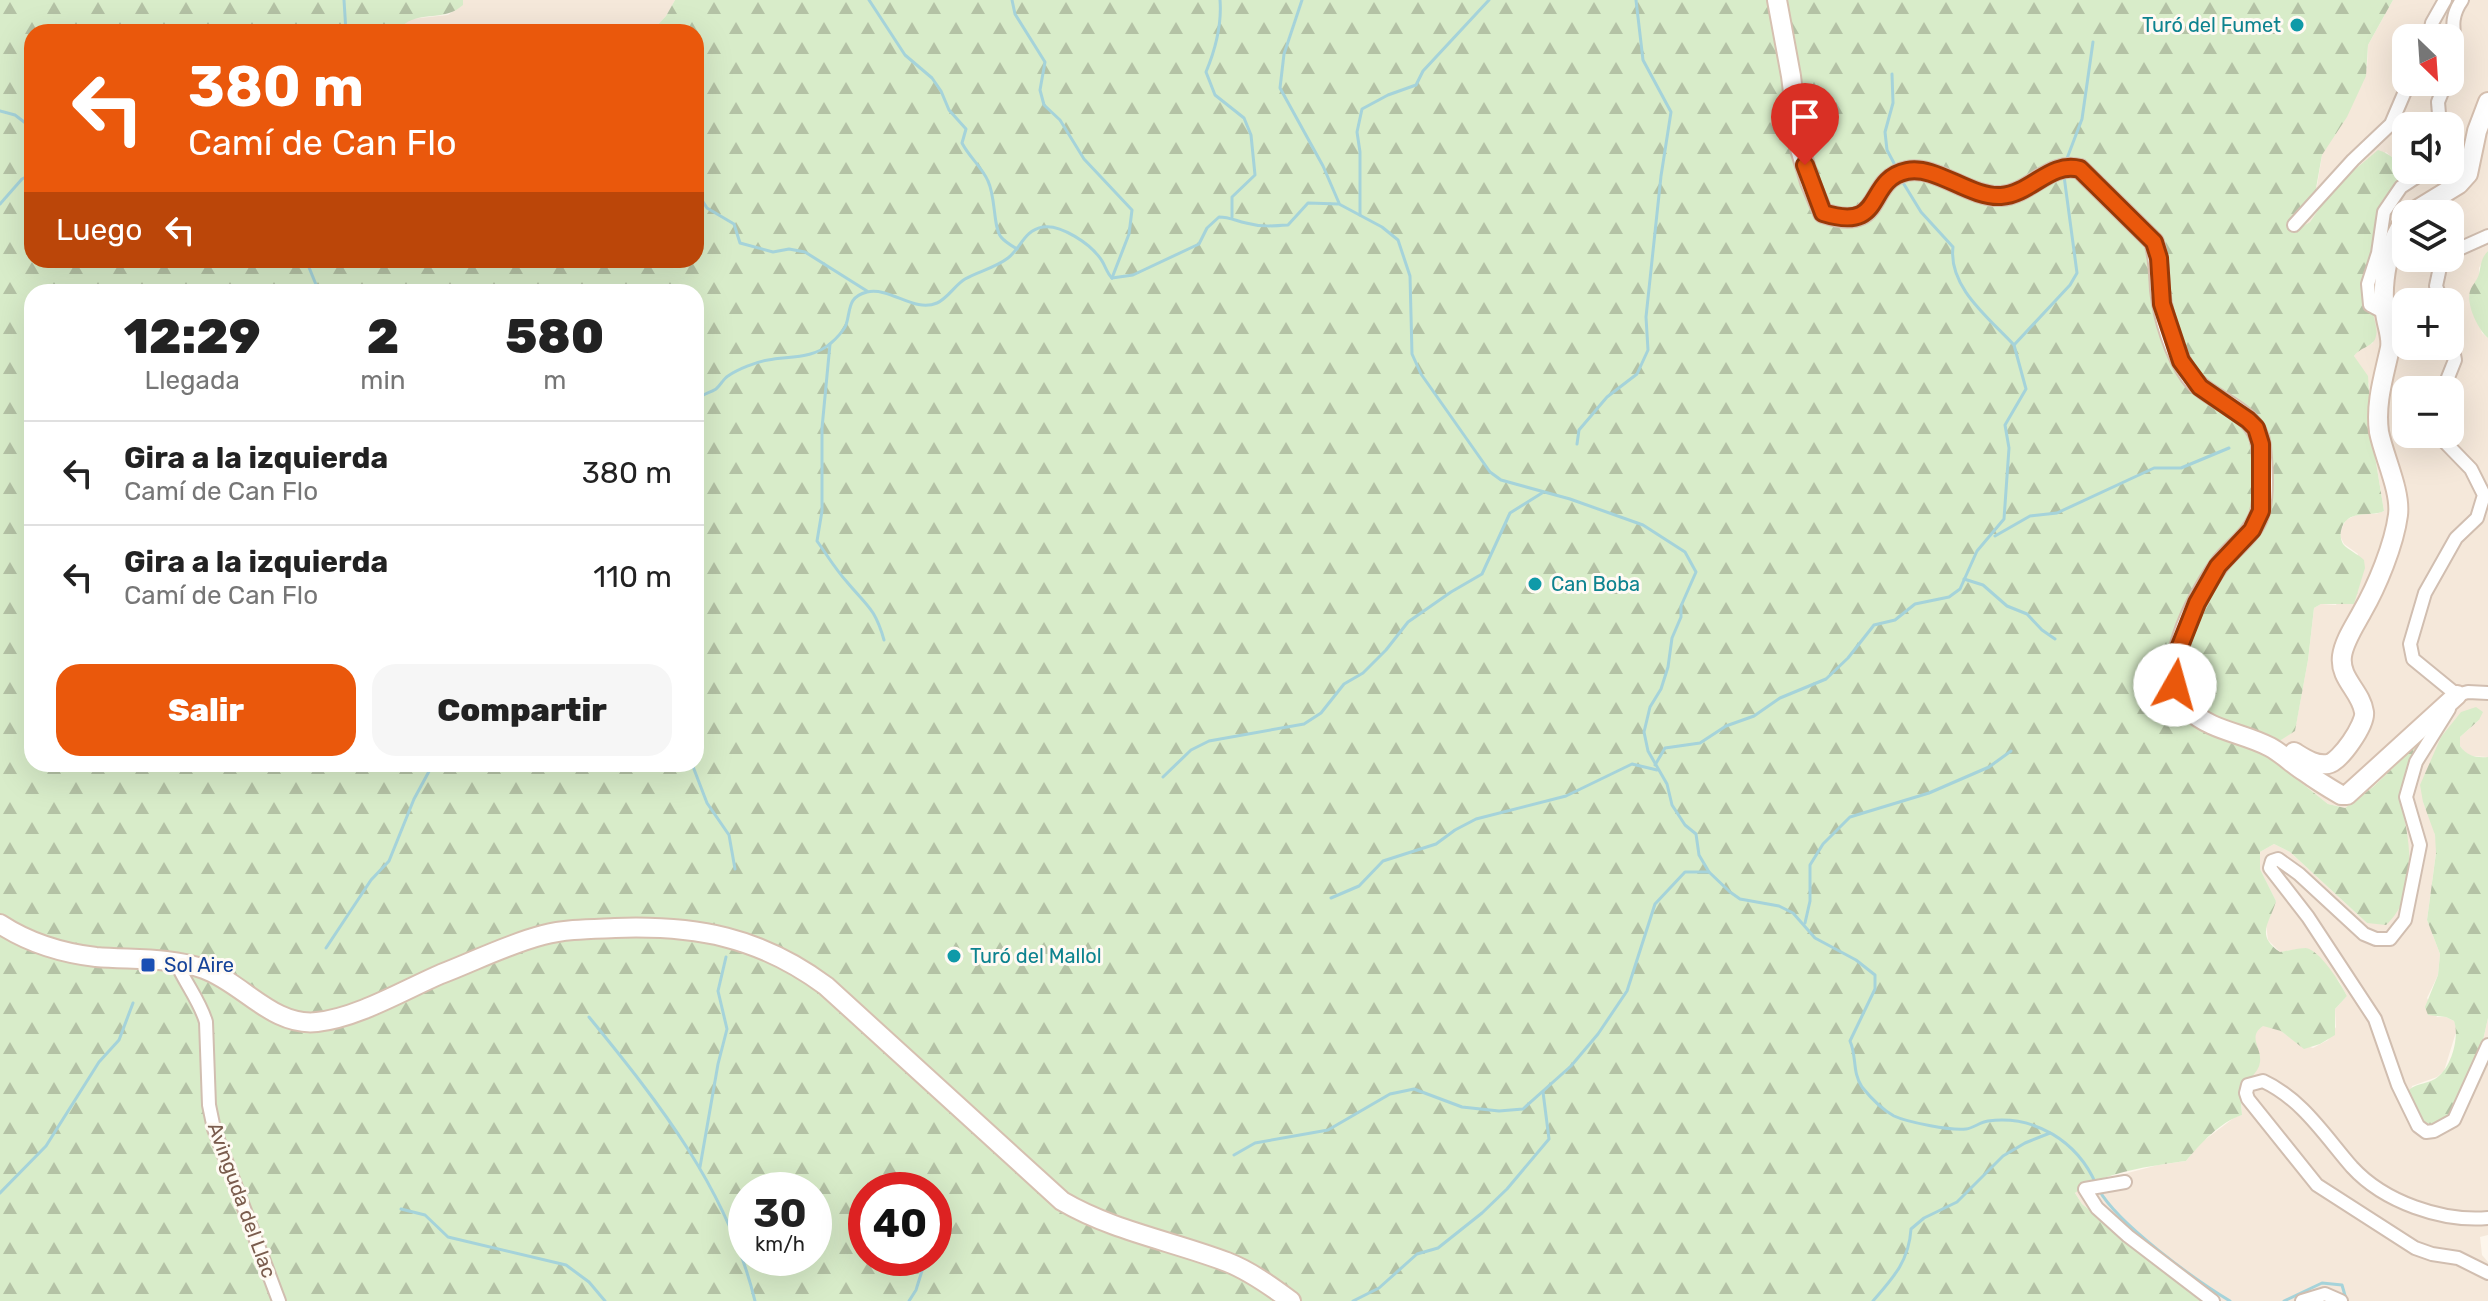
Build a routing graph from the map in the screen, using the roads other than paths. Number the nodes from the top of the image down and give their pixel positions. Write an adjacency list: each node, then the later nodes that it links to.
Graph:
1 (1777, 0): 18 (street)
2 (2445, 0): 4 (street)
3 (2462, 0): 5 (street)
4 (2432, 24)
5 (2452, 24)
6 (2403, 96): 10 (street)
7 (2488, 102): 9 (street)
8 (2406, 184): 14 (street)
9 (2433, 200)
10 (2294, 225)
11 (2488, 236): 12 (street)
12 (2464, 247)
13 (2392, 252): 14 (street)
14 (2385, 313): 18 (street)
15 (2451, 448): 17 (street)
16 (2488, 693): 17 (street)
17 (2457, 695): 18 (street); 21 (street)
18 (2272, 748)
19 (0, 924): 20 (street)
20 (176, 962): 25 (street, Avinguda del Llac); 26 (street)
21 (2488, 1045)
22 (2125, 1182): 27 (street)
23 (2488, 1218): 24 (street)
24 (2488, 1273)
25 (279, 1301)
26 (1291, 1301)
27 (2213, 1301)
28 (2302, 1301): 29 (street)
29 (2341, 1301)

